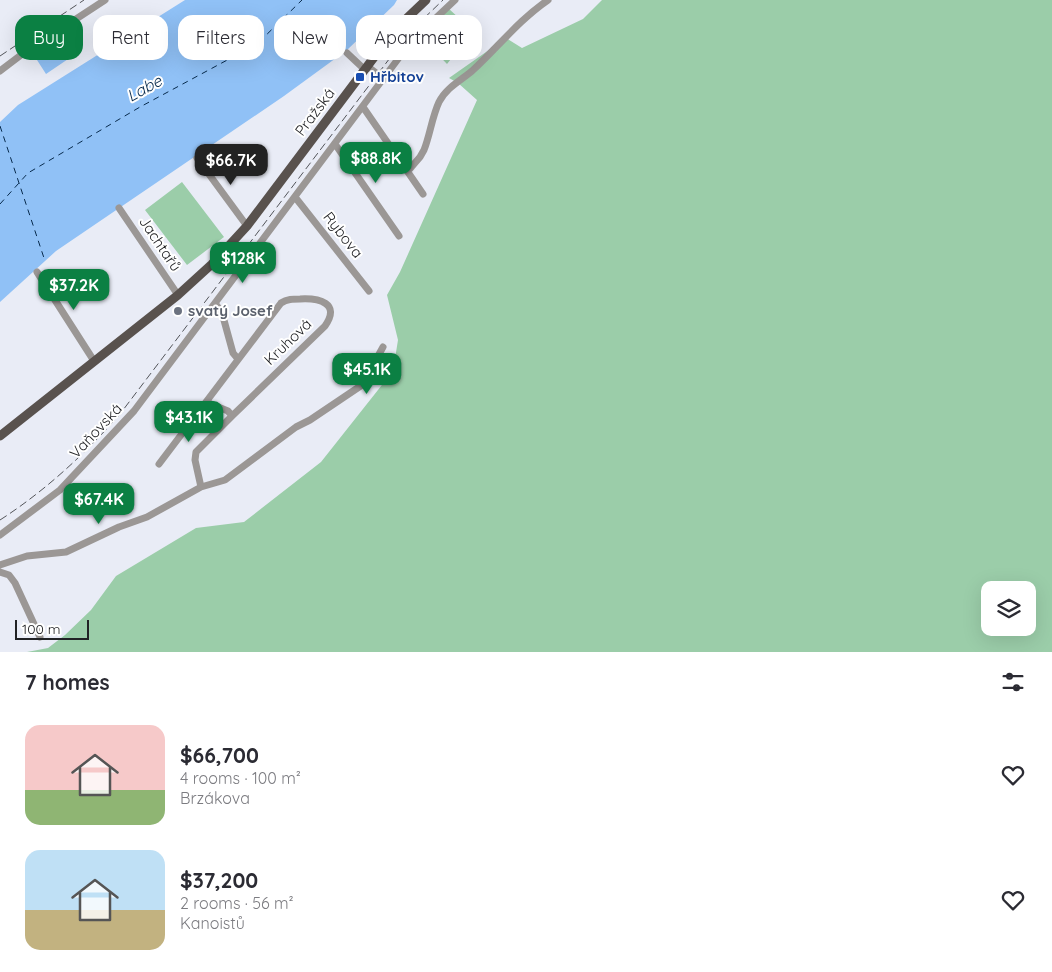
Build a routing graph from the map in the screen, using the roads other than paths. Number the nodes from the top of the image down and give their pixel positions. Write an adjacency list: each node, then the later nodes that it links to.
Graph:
1 (105, 0): 7 (street)
2 (426, 0): 6 (main road, Pražská)
3 (455, 0): 8 (street, Vaňovská)
4 (548, 0): 12 (street)
5 (347, 53): 6 (street)
6 (365, 68): 8 (street); 16 (main road, Pražská)
7 (0, 71)
8 (384, 79): 9 (street, Vaňovská)
9 (363, 107): 10 (street, Vaňovská); 12 (street)
10 (335, 144): 14 (street, Vaňovská); 17 (street)
11 (197, 158): 16 (street)
12 (408, 171): 13 (street)
13 (423, 194)
14 (295, 197): 19 (street, Rybova); 21 (street, Vaňovská)
15 (120, 208): 20 (street, Jachtařů)
16 (247, 226): 20 (main road, Pražská)
17 (399, 236)
18 (36, 272): 24 (street)
19 (369, 291)
20 (178, 295): 24 (main road, Pražská)
21 (215, 303): 23 (street); 30 (street, Vaňovská)
22 (383, 346): 29 (street)
23 (238, 359): 25 (street, Kruhová); 26 (street, Kruhová)
24 (94, 361): 27 (main road, Pražská)
25 (206, 402): 26 (street); 28 (street, Kruhová)
26 (232, 416): 29 (street, Kruhová)
27 (0, 436)
28 (159, 464)
29 (201, 487): 31 (street)
30 (0, 534)
31 (0, 565)
32 (0, 572): 33 (street)
33 (40, 637)

